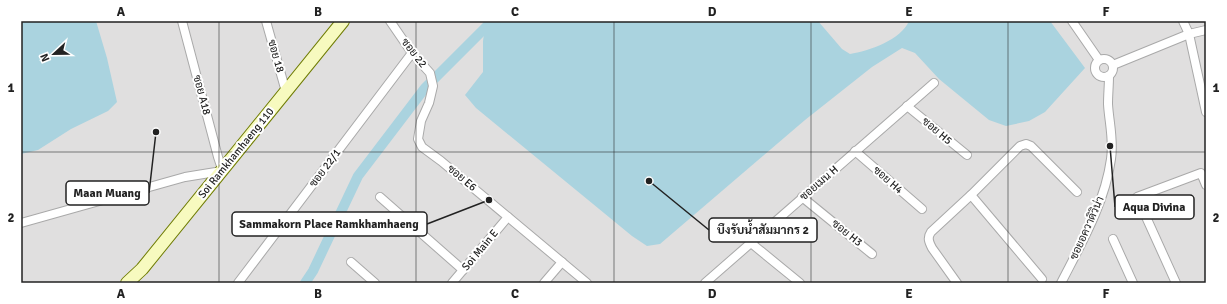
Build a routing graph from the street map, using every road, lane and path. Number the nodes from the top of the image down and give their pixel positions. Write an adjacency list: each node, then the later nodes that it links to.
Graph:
1 (182, 21): 20 (street, ซอย A18)
2 (266, 21): 15 (street, ซอย 18)
3 (390, 21): 9 (street, ซอย 22)
4 (1072, 21): 10 (street)
5 (1183, 21): 8 (street)
6 (339, 23): 15 (street, Soi Ramkhamhaeng 110)
7 (1206, 30): 8 (street)
8 (1189, 34): 11 (street); 17 (street)
9 (412, 52): 14 (street, ซอย 22); 37 (street, ซอย 22/1)
10 (1099, 60): 11 (street); 12 (street)
11 (1113, 65): 12 (street, ซอยอควาดิวิน่า)
12 (1109, 76): 45 (street, ซอยอควาดิวิน่า)
13 (934, 83): 16 (street, ซอยเมน H)
14 (433, 86): 27 (street, ซอย E6)
15 (286, 92): 20 (street, Soi Ramkhamhaeng 110)
16 (907, 106): 18 (street, ซอยเมน H); 19 (street, ซอย H5)
17 (1206, 112)
18 (855, 151): 25 (street, ซอยเมน H); 26 (street, ซอย H4)
19 (967, 155)
20 (223, 169): 28 (street); 36 (street, Soi Ramkhamhaeng 110)
21 (1206, 185): 47 (street)
22 (1077, 192): 23 (street)
23 (971, 195): 35 (street); 44 (street)
24 (380, 197): 34 (street)
25 (802, 197): 30 (street, ซอยเมน H); 31 (street, ซอย H3)
26 (922, 209)
27 (508, 217): 33 (street, ซอย E6); 34 (street, Soi Main E)
28 (21, 223)
29 (1113, 239): 46 (street)
30 (751, 243): 42 (street, ซอยเมน H); 43 (street)
31 (872, 254)
32 (351, 262): 38 (street)
33 (562, 262): 40 (street); 41 (street, ซอย E6)
34 (463, 270): 39 (street, Soi Main E)
35 (1042, 279)
36 (126, 283)
37 (238, 283)
38 (375, 283)
39 (452, 283)
40 (544, 283)
41 (587, 283)
42 (705, 283)
43 (800, 283)
44 (957, 283)
45 (1061, 283)
46 (1133, 283)
47 (1176, 283)

